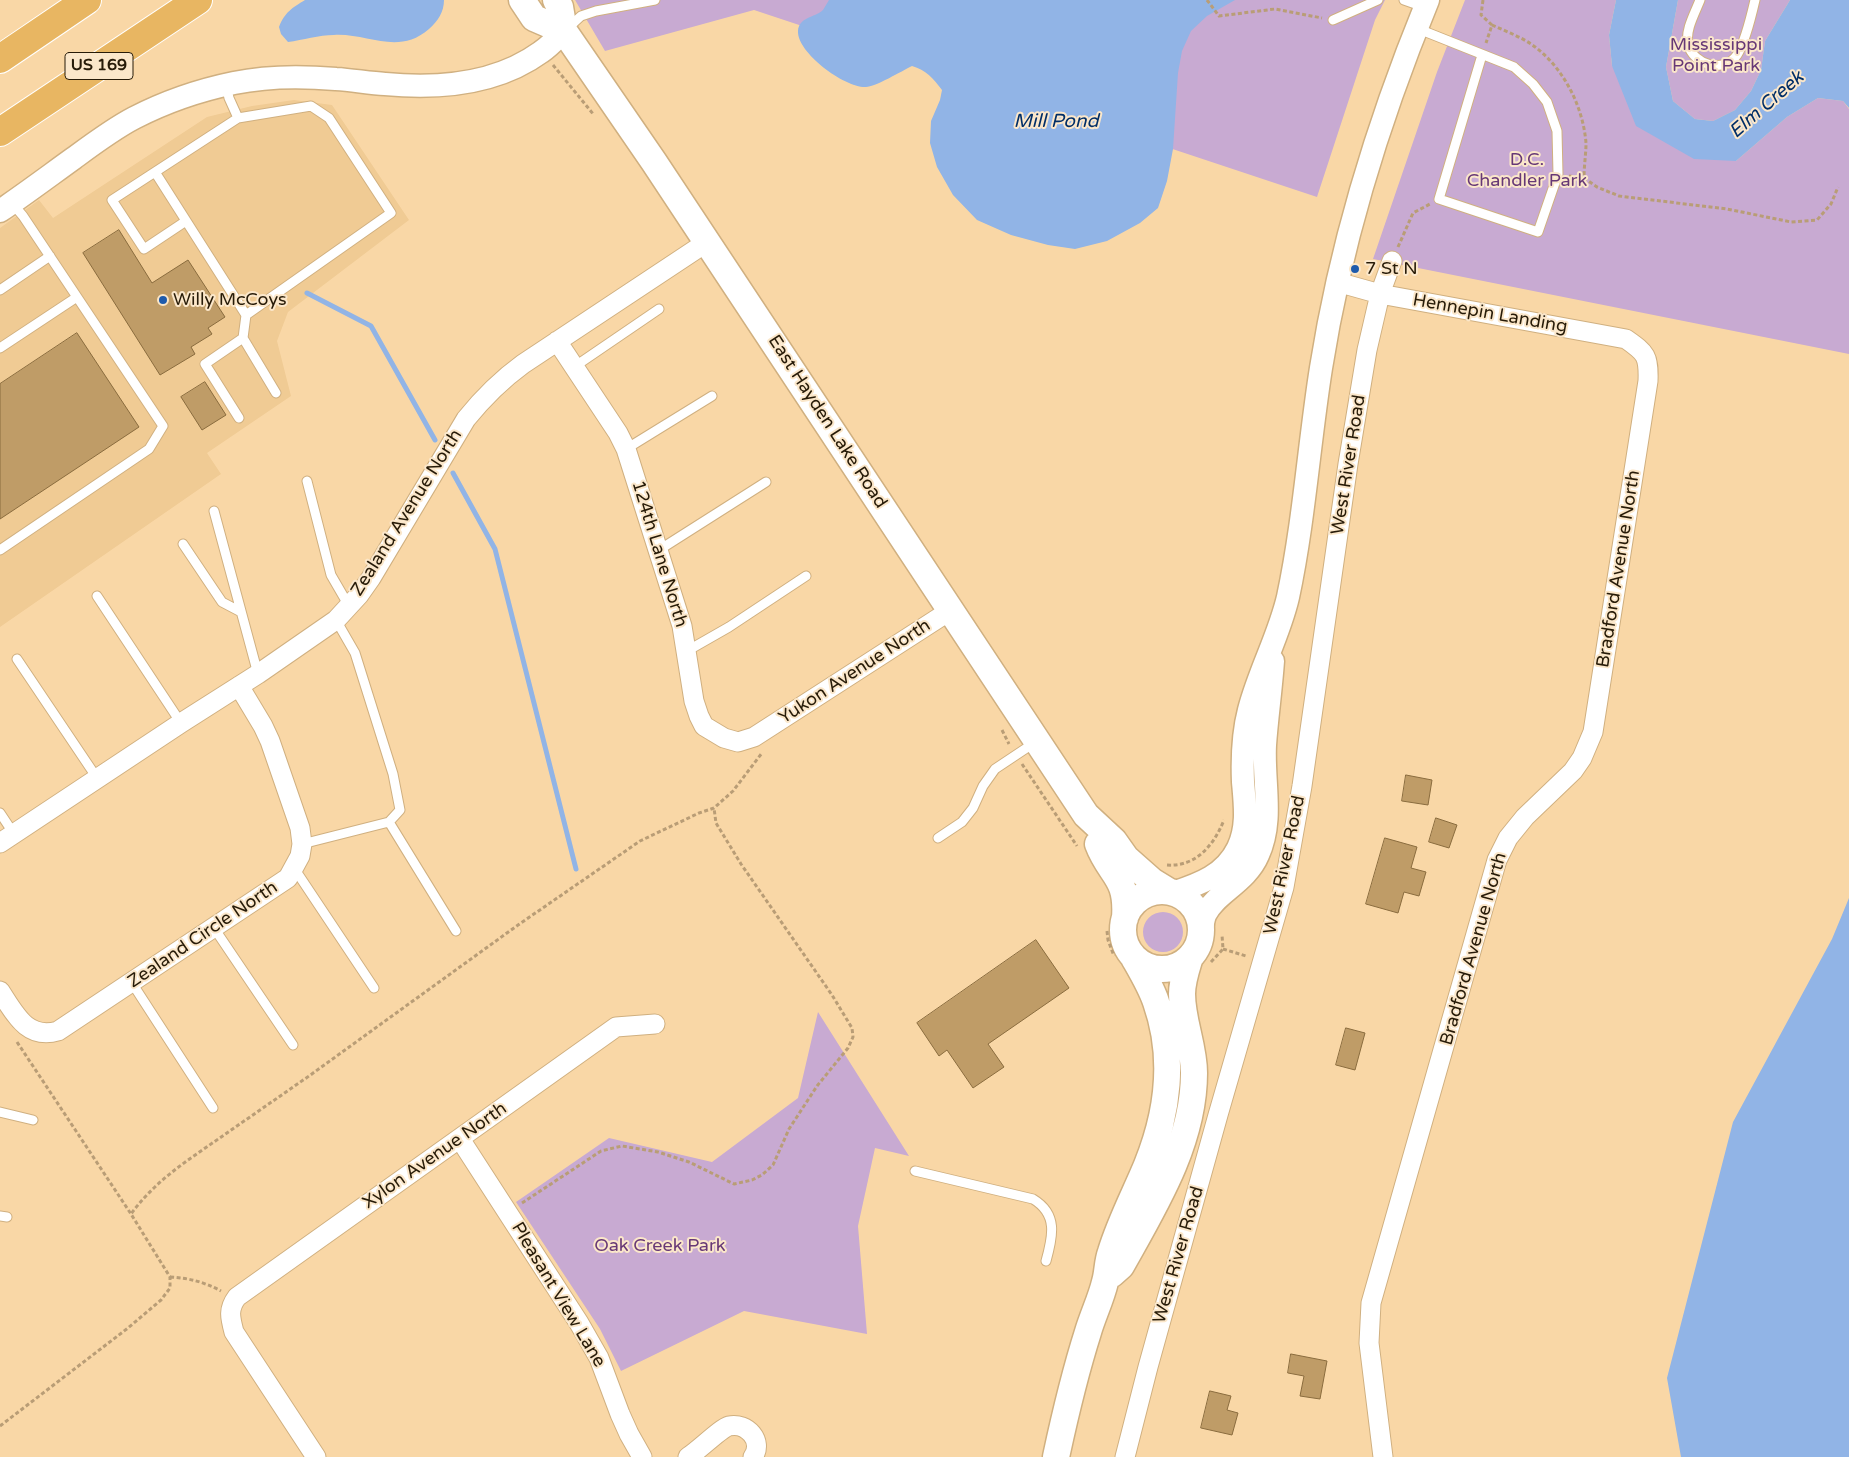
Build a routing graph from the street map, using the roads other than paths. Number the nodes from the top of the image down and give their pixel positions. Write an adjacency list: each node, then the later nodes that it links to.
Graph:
1 (87, 0): 14 (highway)
2 (198, 0): 17 (highway, US 169)
3 (522, 0): 12 (main road)
4 (556, 0): 12 (main road, East Hayden Lake Road)
5 (655, 0): 12 (lane)
6 (1378, 0): 10 (lane)
7 (1700, 0): 8 (lane)
8 (1755, 0)
9 (1419, 2): 11 (street, West River Road)
10 (1333, 20)
11 (1416, 28): 13 (lane); 24 (street, West River Road)
12 (564, 31): 15 (street); 21 (main road, East Hayden Lake Road)
13 (1482, 55): 13 (lane)
14 (0, 60)
15 (226, 85): 16 (lane); 19 (street)
16 (238, 118): 18 (lane); 29 (lane)
17 (0, 132)
18 (155, 172): 20 (lane); 20 (lane)
19 (6, 207): 22 (lane)
20 (186, 221): 29 (lane)
21 (707, 242): 31 (street, Zealand Avenue North); 48 (main road, East Hayden Lake Road)
22 (50, 256): 25 (lane); 27 (lane)
23 (1392, 261): 26 (street, West River Road)
24 (1337, 282): 26 (street, Hennepin Landing); 51 (street, West River Road)
25 (0, 290)
26 (1380, 294): 33 (street, Hennepin Landing); 91 (street, West River Road)
27 (77, 297): 32 (lane); 43 (lane)
28 (659, 309): 34 (lane)
29 (246, 315): 30 (lane)
30 (243, 338): 35 (lane); 37 (lane)
31 (556, 341): 34 (street, 124th Lane North); 47 (street, Zealand Avenue North)
32 (0, 348)
33 (1641, 350): 92 (street, Bradford Avenue North)
34 (574, 367): 38 (street, 124th Lane North)
35 (276, 393)
36 (712, 396): 38 (lane)
37 (239, 418)
38 (626, 450): 44 (street, 124th Lane North)
39 (308, 481): 47 (lane)
40 (766, 482): 44 (lane)
41 (214, 511): 49 (lane)
42 (183, 544): 49 (lane)
43 (0, 550)
44 (659, 550): 52 (street, 124th Lane North)
45 (806, 576): 52 (lane)
46 (97, 596): 56 (lane)
47 (348, 606): 50 (street, Zealand Avenue North)
48 (951, 610): 57 (street, Yukon Avenue North); 58 (main road, East Hayden Lake Road)
49 (241, 612): 54 (lane)
50 (336, 620): 54 (street, Zealand Avenue North); 62 (lane)
51 (1275, 643): 67 (street, West River Road); 71 (street, West River Road)
52 (687, 651): 57 (street, 124th Lane North)
53 (17, 659): 59 (lane)
54 (258, 674): 55 (street, Zealand Avenue North)
55 (239, 686): 56 (street, Zealand Avenue North); 65 (street, Zealand Circle North)
56 (181, 723): 59 (street, Zealand Avenue North)
57 (759, 734)
58 (1036, 741): 61 (main road, East Hayden Lake Road); 63 (lane)
59 (97, 778): 64 (street, Zealand Avenue North)
60 (0, 813): 64 (lane)
61 (1086, 815): 67 (main road, East Hayden Lake Road); 68 (main road, East Hayden Lake Road)
62 (389, 822): 65 (lane); 70 (lane)
63 (938, 838)
64 (7, 839)
65 (302, 844): 66 (street, Zealand Circle North)
66 (294, 868): 69 (street, Zealand Circle North); 75 (lane)
67 (1172, 892): 68 (main road); 71 (main road, East Hayden Lake Road)
68 (1116, 920): 72 (main road, East Hayden Lake Road)
69 (214, 928): 74 (street, Zealand Circle North); 78 (lane)
70 (456, 931)
71 (1212, 932): 73 (main road, West River Road)
72 (1125, 958): 73 (main road); 85 (main road, West River Road)
73 (1198, 963): 85 (main road, West River Road)
74 (132, 983): 76 (street, Zealand Circle North); 79 (lane)
75 (374, 988)
76 (0, 991)
77 (655, 1024): 82 (street, Xylon Avenue North)
78 (293, 1046)
79 (213, 1108)
80 (0, 1112): 81 (lane)
81 (33, 1120)
82 (460, 1139): 86 (street, Xylon Avenue North); 87 (street, Pleasant View Lane)
83 (915, 1171): 84 (lane)
84 (1046, 1261)
85 (1106, 1280): 90 (main road, West River Road)
86 (316, 1457)
87 (642, 1457)
88 (688, 1457): 89 (street)
89 (753, 1457)
90 (1056, 1457)
91 (1125, 1457)
92 (1383, 1457)

